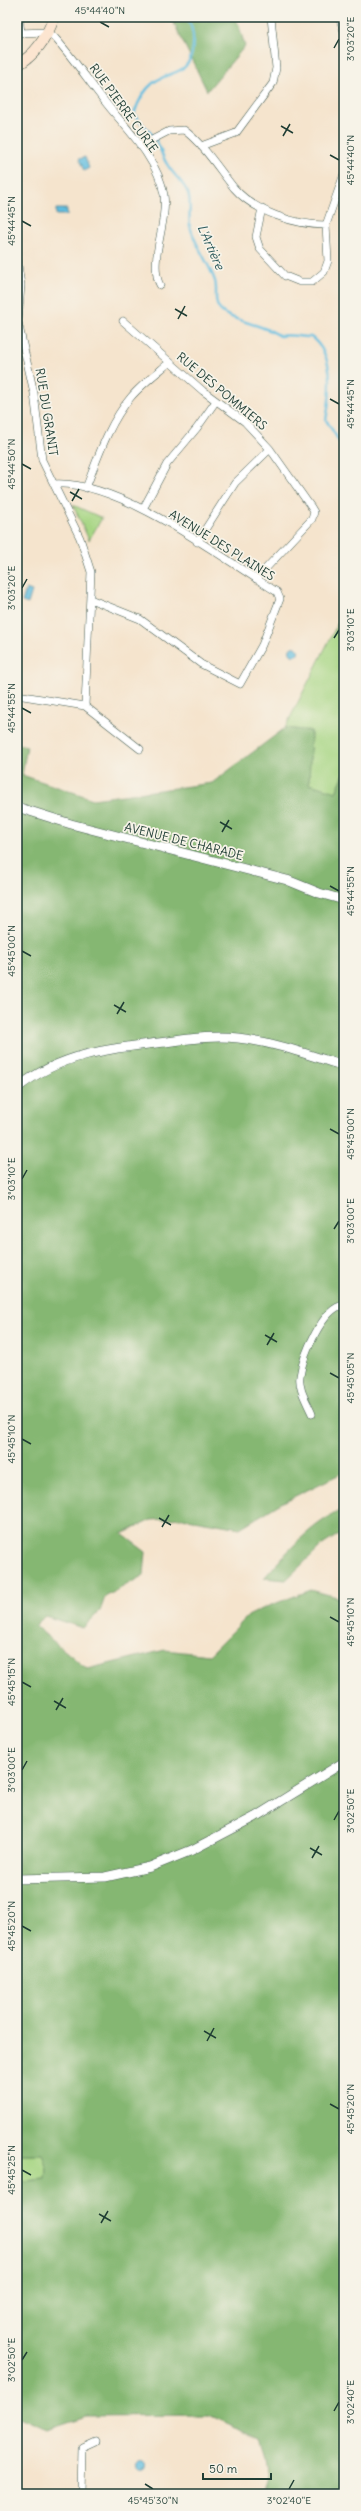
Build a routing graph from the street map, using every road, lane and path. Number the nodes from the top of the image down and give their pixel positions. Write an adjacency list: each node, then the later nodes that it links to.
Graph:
1 (19, 17): 7 (street)
2 (54, 17): 6 (main road)
3 (271, 17): 10 (street)
4 (339, 17): 5 (street)
5 (344, 31)
6 (49, 32): 7 (street); 8 (main road); 9 (street, RUE PIERRE CURIE)
7 (19, 33)
8 (17, 65)
9 (140, 146): 10 (street); 15 (street, RUE PIERRE CURIE)
10 (201, 146): 12 (street)
11 (344, 174): 13 (street)
12 (262, 208): 13 (street); 13 (street)
13 (326, 225)
14 (17, 258): 20 (street, RUE DU GRANIT)
15 (160, 285)
16 (123, 321): 17 (street, RUE DES POMMIERS)
17 (170, 362): 18 (street, RUE DES POMMIERS); 21 (street)
18 (216, 401): 19 (street, RUE DES POMMIERS); 22 (street)
19 (270, 449): 23 (street); 24 (street, RUE DES POMMIERS)
20 (54, 484): 21 (street, AVENUE DES PLAINES); 25 (street, RUE DU GRANIT)
21 (86, 488): 22 (street, AVENUE DES PLAINES)
22 (143, 509): 23 (street, AVENUE DES PLAINES)
23 (197, 542): 24 (street, AVENUE DES PLAINES)
24 (256, 579): 25 (street, AVENUE DES PLAINES)
25 (90, 599): 27 (street, RUE DU GRANIT)
26 (17, 695): 27 (street)
27 (85, 706): 28 (street)
28 (140, 749)
29 (17, 807): 30 (street, AVENUE DE CHARADE)
30 (344, 900)
31 (344, 1066): 32 (street)
32 (17, 1088)
33 (344, 1305): 34 (street)
34 (312, 1414)
35 (344, 1762): 36 (street)
36 (17, 1879)
37 (95, 2441): 38 (street)
38 (81, 2494)

